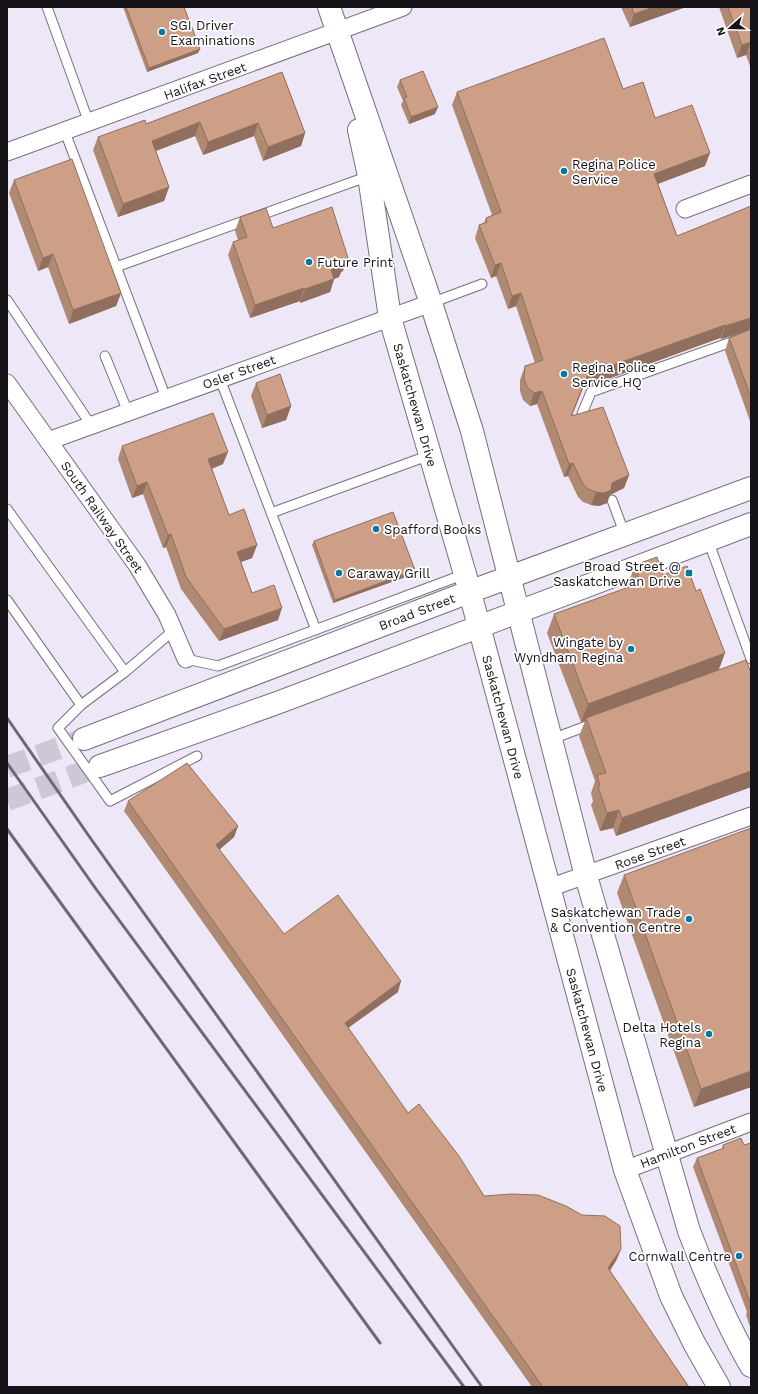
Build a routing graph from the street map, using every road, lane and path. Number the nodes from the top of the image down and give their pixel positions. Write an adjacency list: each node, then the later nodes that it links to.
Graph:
1 (47, 7): 5 (lane)
2 (329, 7): 4 (main road, Saskatchewan Drive)
3 (403, 7): 4 (street, Halifax Street)
4 (338, 30): 5 (street, Halifax Street); 8 (main road, Saskatchewan Drive); 14 (main road, Saskatchewan Drive)
5 (89, 123): 6 (street, Halifax Street)
6 (65, 132): 7 (street, Halifax Street); 11 (lane)
7 (7, 152)
8 (369, 176): 11 (lane); 15 (main road, Saskatchewan Drive)
9 (751, 184): 10 (street)
10 (685, 209)
11 (116, 267): 20 (lane)
12 (482, 284): 14 (lane)
13 (7, 300): 23 (lane)
14 (431, 303): 15 (street, Osler Street); 33 (main road, Saskatchewan Drive)
15 (390, 318): 18 (street, Osler Street); 25 (main road, Saskatchewan Drive)
16 (751, 335): 22 (lane)
17 (104, 356): 21 (lane)
18 (220, 379): 20 (street, Osler Street); 29 (lane)
19 (7, 383): 24 (street, South Railway Street)
20 (166, 398): 21 (street, Osler Street)
21 (128, 412): 23 (street, Osler Street)
22 (582, 414)
23 (91, 426): 24 (street, Osler Street)
24 (48, 441): 38 (street, South Railway Street)
25 (430, 455): 29 (lane); 34 (main road, Saskatchewan Drive)
26 (751, 488): 31 (main road, Broad Street)
27 (612, 500): 31 (lane)
28 (7, 509): 42 (lane)
29 (271, 513): 39 (lane)
30 (751, 524): 32 (main road)
31 (626, 536): 33 (main road, Broad Street)
32 (708, 540): 36 (main road); 41 (lane)
33 (508, 578): 34 (main road, Broad Street); 36 (main road, Saskatchewan Drive)
34 (467, 583): 37 (main road, Saskatchewan Drive); 39 (lane); 45 (main road, Broad Street)
35 (7, 600): 43 (lane)
36 (518, 612): 37 (main road); 46 (main road, Saskatchewan Drive)
37 (478, 627): 48 (main road); 51 (main road, Saskatchewan Drive)
38 (174, 630): 40 (street, South Railway Street); 42 (lane)
39 (316, 630): 40 (lane)
40 (186, 659)
41 (751, 659)
42 (125, 672): 43 (lane)
43 (81, 705): 47 (lane)
44 (604, 720): 46 (lane)
45 (84, 739)
46 (552, 739): 50 (main road, Saskatchewan Drive)
47 (196, 756)
48 (100, 766)
49 (751, 816): 50 (street, Rose Street)
50 (586, 876): 51 (street, Rose Street); 53 (main road, Saskatchewan Drive)
51 (549, 888): 54 (main road, Saskatchewan Drive)
52 (751, 1122): 53 (street, Hamilton Street)
53 (666, 1154): 54 (street, Hamilton Street); 55 (main road, Saskatchewan Drive)
54 (625, 1170): 56 (main road, Saskatchewan Drive)
55 (751, 1366)
56 (719, 1387)

